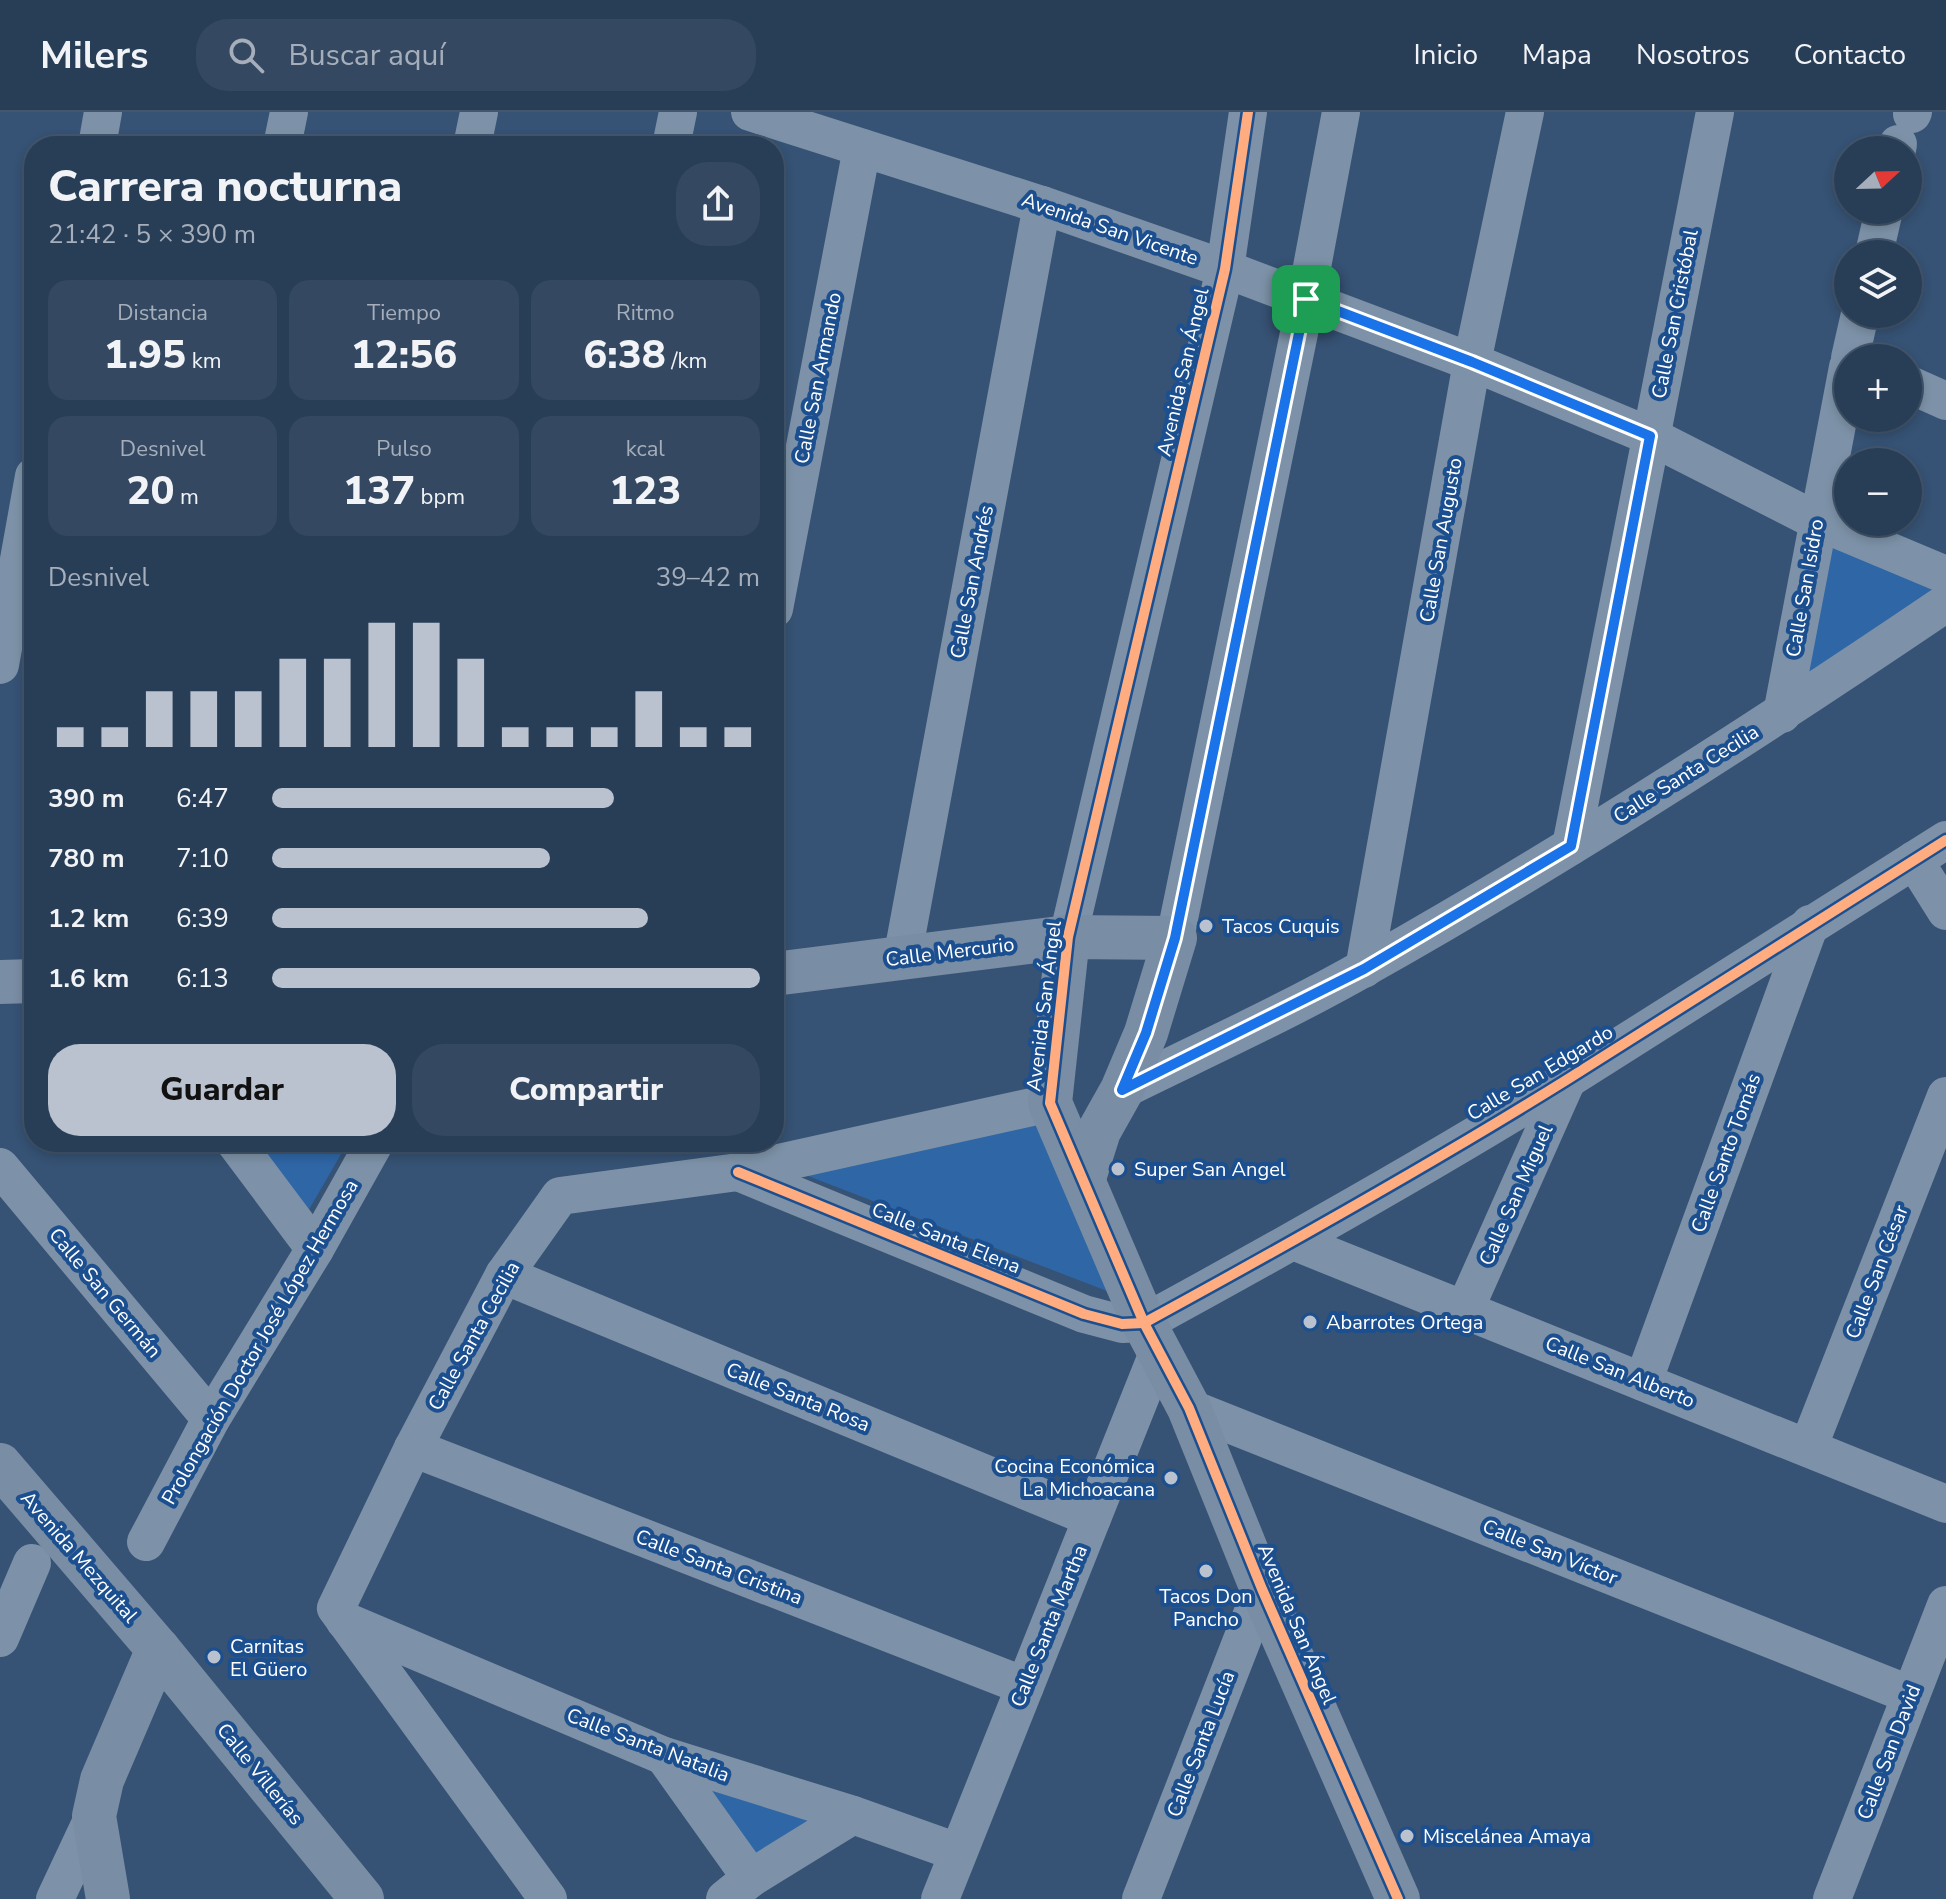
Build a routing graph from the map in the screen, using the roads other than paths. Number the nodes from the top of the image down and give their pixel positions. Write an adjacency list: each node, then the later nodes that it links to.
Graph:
1 (103, 112): 10 (street)
2 (289, 112): 11 (street)
3 (479, 112): 12 (street)
4 (678, 112): 13 (street)
5 (750, 112): 14 (street, Avenida San Vicente)
6 (1248, 112): 16 (street, Avenida San Ángel)
7 (1341, 112): 17 (street)
8 (1525, 112): 18 (street, Calle San Augusto)
9 (1715, 112): 22 (street, Calle San Cristóbal)
10 (99, 136)
11 (284, 136)
12 (474, 136)
13 (673, 136)
14 (862, 148): 15 (street, Avenida San Vicente); 27 (street, Calle San Armando)
15 (1042, 205): 16 (street, Avenida San Vicente); 39 (street, Calle San Andrés)
16 (1225, 269): 17 (street, Avenida San Vicente); 37 (street, Avenida San Ángel)
17 (1306, 299): 18 (street, Avenida San Vicente); 38 (street)
18 (1472, 362): 22 (street, Avenida San Vicente); 40 (street, Calle San Augusto)
19 (1922, 390): 20 (street)
20 (1946, 401)
21 (1835, 432): 25 (street, Calle San Isidro)
22 (1650, 436): 25 (street, Avenida San Vicente); 33 (street, Calle San Cristóbal)
23 (0, 472): 24 (street)
24 (24, 476)
25 (1817, 521): 28 (street, Avenida San Vicente); 31 (street, Calle San Isidro)
26 (24, 533): 30 (street)
27 (784, 557)
28 (1946, 575)
29 (1946, 603): 31 (street, Calle Santa Cecilia)
30 (0, 665)
31 (1782, 714): 33 (street, Calle Santa Cecilia)
32 (1946, 840): 34 (street, Calle San Edgardo)
33 (1571, 846): 40 (street, Calle Santa Cecilia)
34 (1914, 860): 35 (street); 36 (street, Calle San Edgardo)
35 (1946, 911)
36 (1810, 924): 44 (street, Calle San Edgardo); 58 (street, Calle Santo Tomás)
37 (1068, 937): 38 (street, Calle Mercurio); 39 (street, Calle Mercurio); 47 (street, Avenida San Ángel)
38 (1175, 938): 45 (street)
39 (902, 959): 41 (street, Calle Mercurio)
40 (1364, 969): 45 (street, Calle Santa Cecilia)
41 (784, 973)
42 (24, 981): 43 (street)
43 (0, 982)
44 (1567, 1080): 53 (street, Calle San Edgardo); 56 (street, Calle San Miguel)
45 (1122, 1090): 52 (street)
46 (1946, 1096): 62 (street, Calle San César)
47 (1050, 1103): 51 (street, Calle Santa Cecilia); 52 (street, Avenida San Ángel)
48 (242, 1152): 54 (street)
49 (369, 1152): 54 (street, Prolongación Doctor José López Hermosa)
50 (0, 1167): 60 (street, Calle San Germán)
51 (738, 1172): 55 (street, Calle Santa Cecilia); 57 (street, Calle Santa Elena)
52 (1084, 1178): 57 (street, Avenida San Ángel)
53 (1293, 1241): 56 (street, Calle San Alberto); 57 (street, Calle San Edgardo)
54 (315, 1249): 60 (street, Prolongación Doctor José López Hermosa)
55 (504, 1275): 61 (street, Calle Santa Cecilia); 65 (street, Calle Santa Rosa)
56 (1465, 1309): 58 (street, Calle San Alberto)
57 (1151, 1338): 59 (street, Avenida San Ángel); 65 (street, Calle Santa Martha)
58 (1643, 1382): 62 (street, Calle San Alberto)
59 (1189, 1408): 68 (street, Avenida San Ángel); 74 (street, Calle San Víctor)
60 (211, 1419): 66 (street, Prolongación Doctor José López Hermosa)
61 (413, 1448): 70 (street, Calle Santa Cecilia); 73 (street, Calle Santa Cristina)
62 (1808, 1448): 64 (street, Calle San Alberto)
63 (0, 1465): 72 (street, Avenida Mezquital)
64 (1946, 1504)
65 (1092, 1518): 73 (street, Calle Santa Martha)
66 (146, 1542)
67 (32, 1563): 71 (street)
68 (1262, 1589): 85 (street, Calle Santa Lucía); 86 (street, Avenida San Ángel)
69 (1946, 1605): 74 (street, Calle San David)
70 (345, 1621): 75 (street, Calle Santa Natalia); 83 (street)
71 (0, 1638)
72 (158, 1649): 77 (street); 82 (street, Calle Villerías)
73 (1025, 1686): 78 (street, Calle Santa Martha)
74 (1911, 1695): 87 (street, Calle San David)
75 (664, 1756): 76 (street, Calle Santa Natalia); 79 (street)
76 (853, 1815): 78 (street, Calle Santa Natalia); 79 (street)
77 (94, 1816): 80 (street); 81 (street)
78 (957, 1852): 84 (street, Calle Santa Martha)
79 (738, 1889)
80 (55, 1899)
81 (108, 1899)
82 (362, 1899)
83 (548, 1899)
84 (940, 1899)
85 (1141, 1899)
86 (1398, 1899)
87 (1832, 1899)

